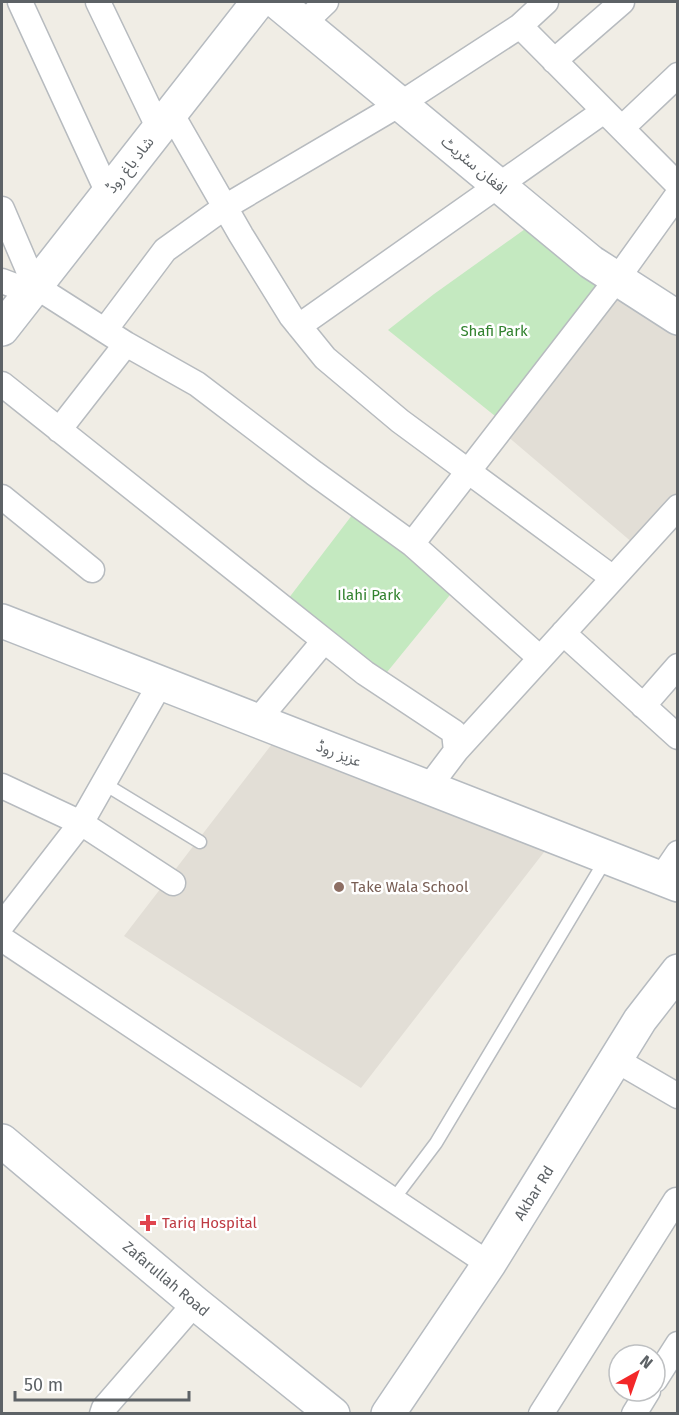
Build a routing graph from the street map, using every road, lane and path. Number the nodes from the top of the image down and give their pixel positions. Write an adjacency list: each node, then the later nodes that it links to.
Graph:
1 (20, 2): 17 (street)
2 (98, 2): 13 (street)
3 (258, 2): 13 (main road, شاد باغ روڈ)
4 (277, 2): 7 (main road, افغان سٹریٹ)
5 (546, 2): 8 (street)
6 (622, 2): 9 (street)
7 (315, 12): 11 (main road, افغان سٹریٹ)
8 (520, 26): 9 (street); 11 (street)
9 (554, 61): 12 (street)
10 (678, 75): 14 (street)
11 (400, 104): 15 (main road, افغان سٹریٹ); 19 (street)
12 (604, 111): 14 (street); 15 (street)
13 (165, 121): 17 (main road, شاد باغ روڈ); 19 (street)
14 (622, 128): 16 (street)
15 (498, 185): 21 (main road, افغان سٹریٹ); 24 (street)
16 (678, 185)
17 (108, 193): 22 (main road, شاد باغ روڈ)
18 (678, 194): 21 (street)
19 (225, 207): 24 (street); 26 (street)
20 (2, 209): 22 (street)
21 (617, 279): 23 (main road, افغان سٹریٹ); 30 (street)
22 (22, 286): 25 (main road, شاد باغ روڈ); 26 (street)
23 (678, 318)
24 (298, 326): 30 (street)
25 (2, 329)
26 (105, 330): 27 (street)
27 (126, 344): 29 (street); 33 (street)
28 (2, 384): 29 (street)
29 (59, 430): 38 (street)
30 (468, 471): 33 (street); 35 (street)
31 (2, 497): 34 (street)
32 (678, 507): 35 (street)
33 (412, 544): 39 (street)
34 (92, 570)
35 (613, 578): 37 (street)
36 (2, 621): 41 (main road, عزیز روڈ)
37 (563, 633): 39 (street); 42 (street)
38 (324, 641): 43 (street); 45 (street)
39 (540, 658): 45 (street)
40 (678, 666): 42 (street)
41 (160, 684): 43 (main road, عزیز روڈ); 46 (street)
42 (643, 706): 44 (street)
43 (257, 721): 48 (main road, عزیز روڈ)
44 (678, 737)
45 (456, 751): 48 (street)
46 (104, 783): 49 (street); 50 (lane)
47 (2, 786): 49 (street)
48 (428, 788): 51 (main road, عزیز روڈ)
49 (81, 822): 53 (street); 54 (street)
50 (200, 842)
51 (606, 858): 52 (main road, عزیز روڈ); 60 (lane)
52 (672, 872)
53 (173, 883)
54 (2, 925)
55 (2, 939): 60 (street)
56 (678, 970): 57 (main road, Akbar Rd)
57 (616, 1060): 58 (street); 62 (main road, Akbar Rd)
58 (678, 1096)
59 (2, 1141): 63 (main road, Zafarullah Road)
60 (393, 1200): 62 (street)
61 (678, 1201): 69 (street)
62 (489, 1264): 68 (main road, Akbar Rd)
63 (195, 1304): 66 (street); 67 (main road, Zafarullah Road)
64 (678, 1344): 65 (street)
65 (667, 1361)
66 (102, 1413)
67 (333, 1413)
68 (388, 1413)
69 (541, 1413)

